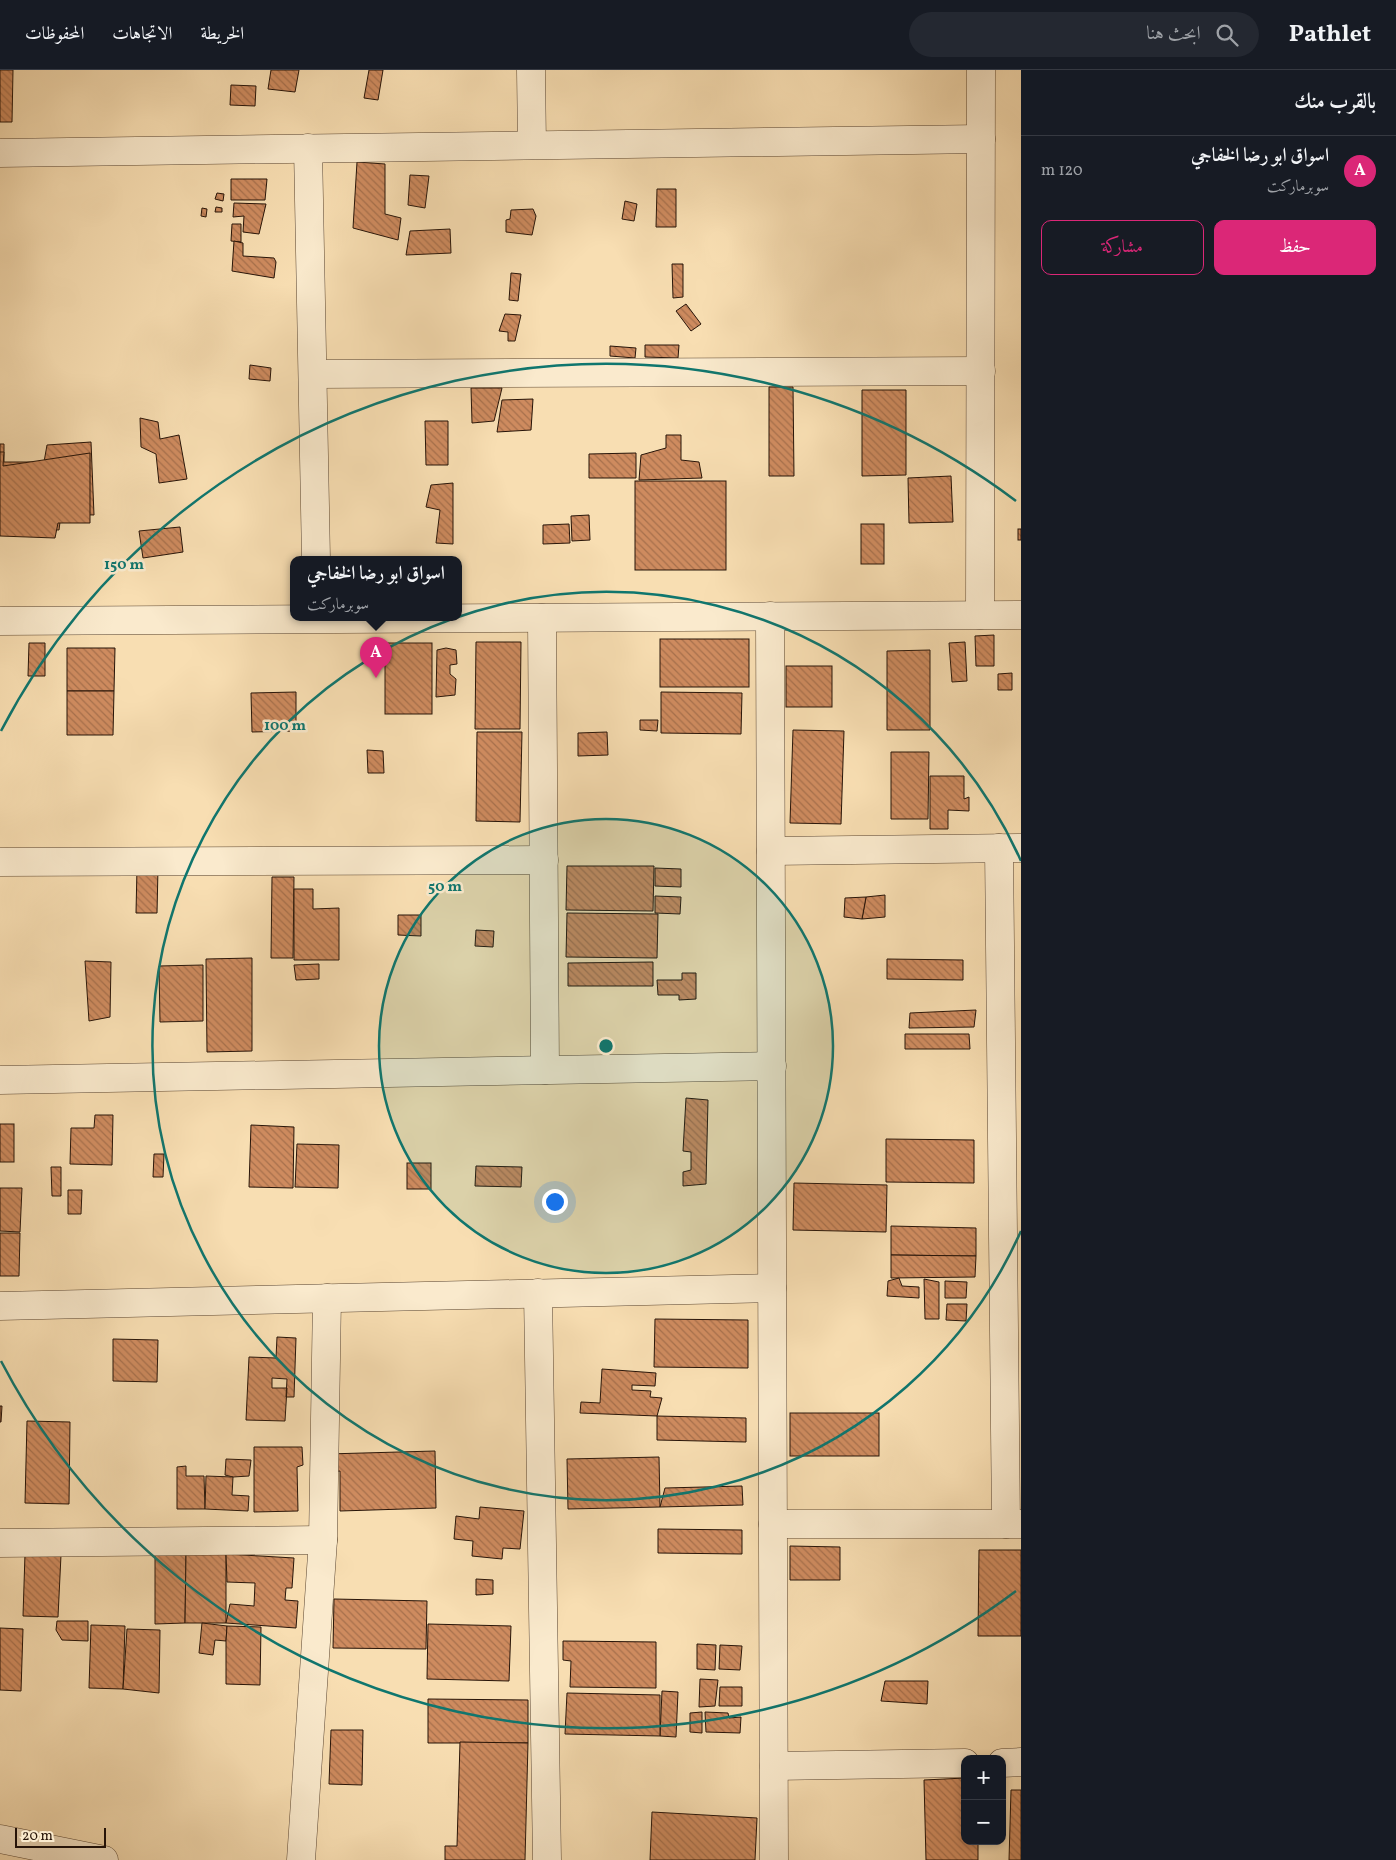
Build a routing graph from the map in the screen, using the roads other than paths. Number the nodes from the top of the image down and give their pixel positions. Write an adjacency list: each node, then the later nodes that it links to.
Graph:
1 (531, 70): 4 (street)
2 (981, 70): 3 (street)
3 (981, 138): 4 (street); 7 (street)
4 (532, 145): 5 (street)
5 (308, 148): 6 (street); 8 (street)
6 (0, 152)
7 (981, 371): 8 (street); 10 (street)
8 (313, 374): 9 (street)
9 (316, 556)
10 (980, 615): 11 (street); 12 (street)
11 (1021, 615)
12 (770, 616): 15 (street); 18 (street)
13 (290, 618): 16 (street)
14 (462, 618): 15 (street)
15 (542, 618): 19 (street)
16 (0, 621)
17 (1010, 848): 18 (street); 24 (street)
18 (771, 851): 21 (street)
19 (544, 860): 20 (street); 22 (street)
20 (0, 862)
21 (772, 1066): 22 (street); 25 (street)
22 (544, 1070): 23 (street)
23 (0, 1080)
24 (1011, 1084): 30 (street)
25 (772, 1288): 26 (street); 29 (street)
26 (538, 1293): 27 (street); 40 (street)
27 (327, 1298): 28 (street); 31 (street)
28 (0, 1306)
29 (772, 1524): 30 (street); 36 (street)
30 (1013, 1524)
31 (323, 1540): 32 (street); 39 (street)
32 (0, 1543)
33 (1021, 1762): 35 (street)
34 (961, 1763): 36 (street)
35 (1006, 1763)
36 (774, 1766): 41 (street)
37 (0, 1838): 38 (street)
38 (104, 1860)
39 (301, 1860)
40 (547, 1860)
41 (774, 1860)

